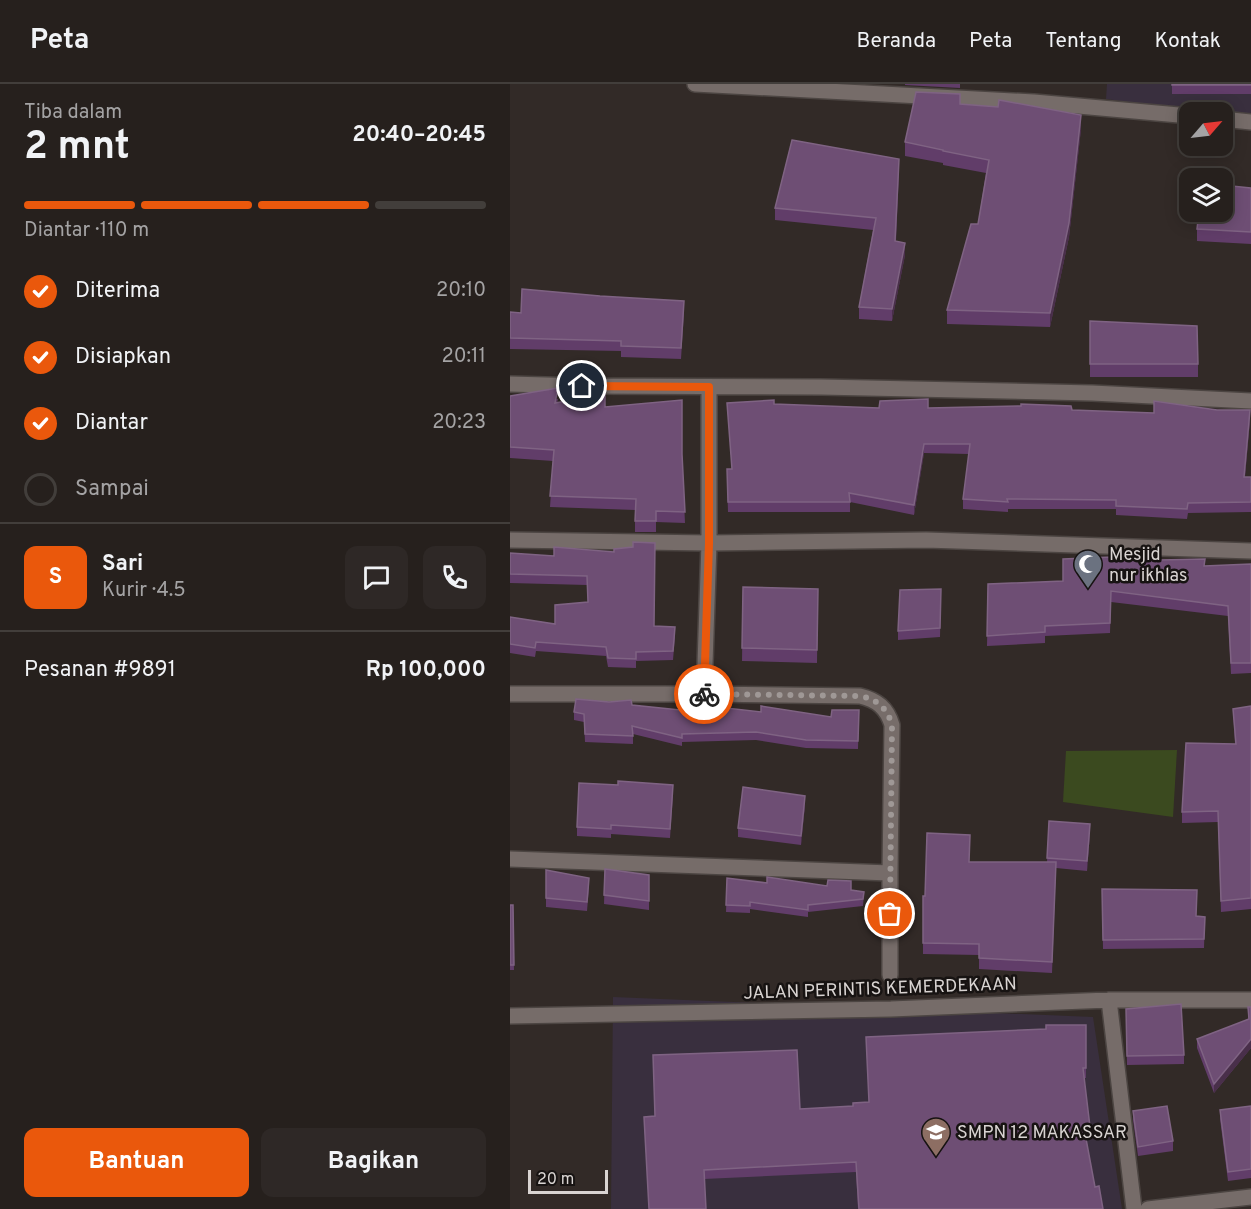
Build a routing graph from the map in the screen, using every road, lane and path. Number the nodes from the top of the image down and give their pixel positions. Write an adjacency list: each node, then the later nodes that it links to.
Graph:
1 (695, 84): 2 (street)
2 (1179, 115)
3 (1233, 120): 4 (street)
4 (1251, 122)
5 (510, 384): 6 (street)
6 (709, 387): 7 (street); 9 (street)
7 (1251, 401)
8 (510, 540): 9 (street)
9 (709, 543): 10 (street); 12 (street)
10 (1251, 551)
11 (510, 694): 12 (street)
12 (704, 694): 14 (street)
13 (510, 859): 14 (street)
14 (890, 873): 15 (street)
15 (890, 975)
16 (1109, 1000): 17 (street, JALAN PERINTIS KEMERDEKAAN); 18 (street, JALAN PERINTIS KEMERDEKAAN); 20 (street)
17 (1251, 1000)
18 (510, 1016)
19 (1251, 1197): 21 (street)
20 (1134, 1209)
21 (1149, 1209)

